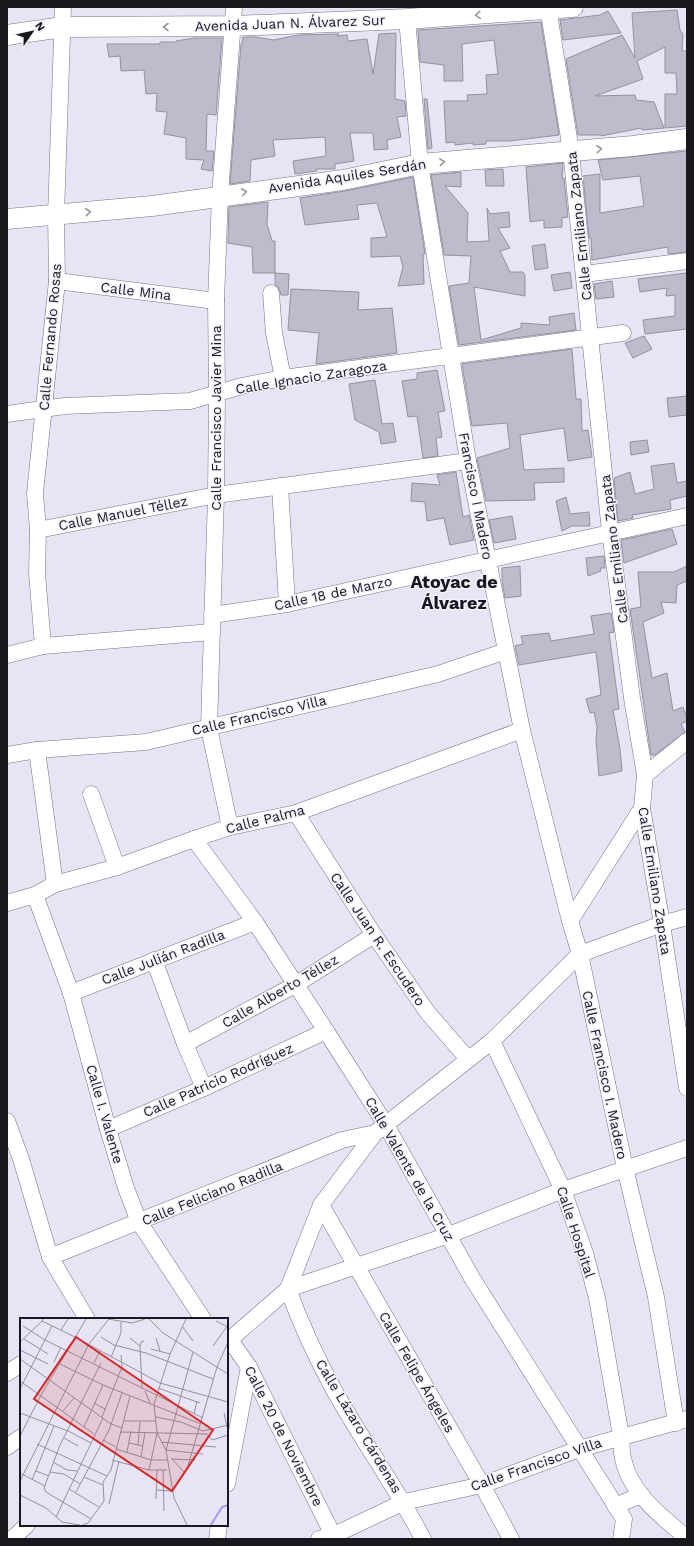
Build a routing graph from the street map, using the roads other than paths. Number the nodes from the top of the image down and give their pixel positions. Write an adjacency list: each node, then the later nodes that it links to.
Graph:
1 (63, 7): 6 (street, Calle Fernando Rosas)
2 (573, 7): 3 (main road, Avenida Juan N. Álvarez Sur)
3 (548, 9): 5 (main road, Avenida Juan N. Álvarez Sur, one-way to 5); 9 (street, Calle Emiliano Zapata)
4 (234, 17): 5 (main road, Avenida Juan N. Álvarez Sur); 6 (main road, Avenida Juan N. Álvarez Sur, one-way to 6); 11 (street, Calle Francisco Javier Mina)
5 (407, 19): 10 (street)
6 (63, 27): 7 (main road, Avenida Juan N. Álvarez Sur); 12 (street, Calle Fernando Rosas)
7 (7, 35)
8 (687, 138): 9 (main road, Avenida Aquiles Serdán, one-way to 8)
9 (571, 151): 10 (main road, Avenida Aquiles Serdán, one-way to 9); 15 (street, Calle Emiliano Zapata)
10 (420, 164): 11 (main road, Avenida Aquiles Serdán, one-way to 10); 21 (street)
11 (220, 195): 12 (main road, Avenida Aquiles Serdán, one-way to 11); 18 (street, Calle Francisco Javier Mina)
12 (56, 215): 13 (main road, Avenida Aquiles Serdán); 16 (street, Calle Fernando Rosas)
13 (7, 219)
14 (687, 261): 15 (street)
15 (584, 274): 20 (street, Calle Emiliano Zapata)
16 (57, 281): 18 (street, Calle Mina); 24 (street, Calle Fernando Rosas)
17 (271, 293): 22 (street)
18 (216, 301): 23 (street, Calle Francisco Javier Mina)
19 (623, 333): 20 (street, Calle Ignacio Zaragoza)
20 (591, 338): 21 (street, Calle Ignacio Zaragoza); 31 (street, Calle Emiliano Zapata)
21 (450, 357): 22 (street, Calle Ignacio Zaragoza); 26 (street, Francisco I Madero)
22 (283, 378): 23 (street, Calle Ignacio Zaragoza)
23 (217, 393): 24 (street, Calle Ignacio Zaragoza); 28 (street, Calle Francisco Javier Mina)
24 (45, 410): 25 (street, Calle Ignacio Zaragoza); 30 (street, Calle Fernando Rosas)
25 (7, 414)
26 (468, 461): 27 (street, Calle Manuel Téllez); 32 (street, Francisco I Madero)
27 (280, 486): 28 (street, Calle Manuel Téllez); 33 (street)
28 (216, 495): 30 (street, Calle Manuel Téllez); 34 (street, Calle Francisco Javier Mina)
29 (687, 516): 31 (street, Calle 18 de Marzo)
30 (38, 530): 36 (street, Calle Fernando Rosas)
31 (610, 532): 32 (street, Calle 18 de Marzo); 44 (street, Calle Emiliano Zapata)
32 (488, 559): 33 (street, Calle 18 de Marzo); 37 (street, Francisco I Madero)
33 (287, 604): 34 (street, Calle 18 de Marzo)
34 (212, 615): 35 (street, Calle Francisco Javier Mina)
35 (212, 632): 36 (street); 39 (street, Calle Francisco Javier Mina)
36 (42, 646): 38 (street)
37 (506, 651): 39 (street, Calle Francisco Villa); 40 (street, Francisco I Madero)
38 (7, 655)
39 (209, 728): 42 (street, Calle Francisco Villa); 48 (street, Calle Francisco Javier Mina)
40 (522, 730): 47 (street, Calle Palma); 56 (street, Calle Francisco I. Madero)
41 (687, 741): 44 (street)
42 (37, 750): 43 (street, Calle Francisco Villa); 51 (street)
43 (7, 755)
44 (645, 775): 46 (street, Calle Emiliano Zapata)
45 (91, 794): 50 (street)
46 (642, 808): 56 (street); 57 (street, Calle Emiliano Zapata)
47 (296, 813): 48 (street, Calle Palma); 58 (street, Calle Juan R. Escudero)
48 (230, 827): 49 (street, Calle Palma)
49 (194, 839): 50 (street, Calle Palma); 55 (street, Calle Valente de la Cruz)
50 (117, 866): 51 (street, Calle Palma)
51 (55, 884): 52 (street, Calle Palma)
52 (35, 895): 53 (street, Calle Palma); 62 (street, Calle I. Valente)
53 (7, 904)
54 (687, 917): 57 (street)
55 (255, 922): 60 (street, Calle Julián Radilla); 61 (street, Calle Valente de la Cruz)
56 (570, 922): 59 (street, Calle Francisco I. Madero)
57 (662, 924): 59 (street); 68 (street, Calle Emiliano Zapata)
58 (374, 934): 61 (street, Calle Alberto Téllez); 66 (street, Calle Juan R. Escudero)
59 (580, 954): 64 (street); 73 (street, Calle Francisco I. Madero)
60 (154, 960): 62 (street, Calle Julián Radilla); 65 (street)
61 (295, 985): 63 (street, Calle Valente de la Cruz); 65 (street, Calle Alberto Téllez)
62 (71, 993): 70 (street, Calle I. Valente)
63 (326, 1031): 67 (street, Calle Patricio Rodríguez); 71 (street, Calle Valente de la Cruz)
64 (492, 1041): 66 (street); 74 (street, Calle Hospital)
65 (185, 1044): 67 (street)
66 (468, 1058): 71 (street)
67 (204, 1088): 70 (street, Calle Patricio Rodríguez)
68 (687, 1088)
69 (7, 1121): 78 (street)
70 (108, 1129): 76 (street, Calle I. Valente)
71 (380, 1129): 75 (street); 76 (street, Calle Feliciano Radilla); 77 (street, Calle Valente de la Cruz)
72 (687, 1148): 73 (street)
73 (625, 1168): 74 (street); 87 (street, Calle Francisco I. Madero)
74 (563, 1190): 77 (street); 88 (street, Calle Hospital)
75 (321, 1205): 79 (street, Calle Felipe Ángeles); 80 (street)
76 (139, 1222): 78 (street, Calle Feliciano Radilla); 82 (street, Calle I. Valente)
77 (449, 1235): 79 (street); 91 (street, Calle Valente de la Cruz)
78 (50, 1257): 81 (street)
79 (356, 1267): 80 (street); 93 (street, Calle Felipe Ángeles)
80 (288, 1289): 83 (street); 95 (street, Calle Lázaro Cárdenas)
81 (86, 1318)
82 (202, 1318)
83 (228, 1341): 85 (street, Calle 20 de Noviembre)
84 (20, 1365): 86 (street)
85 (249, 1367): 92 (street); 99 (street, Calle 20 de Noviembre)
86 (7, 1373)
87 (682, 1421): 88 (street, Calle Francisco Villa)
88 (621, 1436): 91 (street, Calle Francisco Villa); 94 (street, Calle Hospital)
89 (20, 1438): 90 (street)
90 (7, 1447)
91 (579, 1449): 93 (street, Calle Francisco Villa); 96 (street, Calle Valente de la Cruz)
92 (228, 1479)
93 (482, 1485): 95 (street, Calle Francisco Villa); 104 (street, Calle Felipe Ángeles)
94 (641, 1495): 96 (street); 100 (street, Calle Hospital)
95 (404, 1502): 99 (street, Calle Francisco Villa); 103 (street, Calle Lázaro Cárdenas)
96 (615, 1506): 105 (street, Calle Valente de la Cruz)
97 (26, 1526): 101 (street)
98 (219, 1526): 102 (street)
99 (329, 1538)
100 (687, 1538)
101 (12, 1539)
102 (216, 1539)
103 (423, 1539)
104 (511, 1539)
105 (621, 1539)

